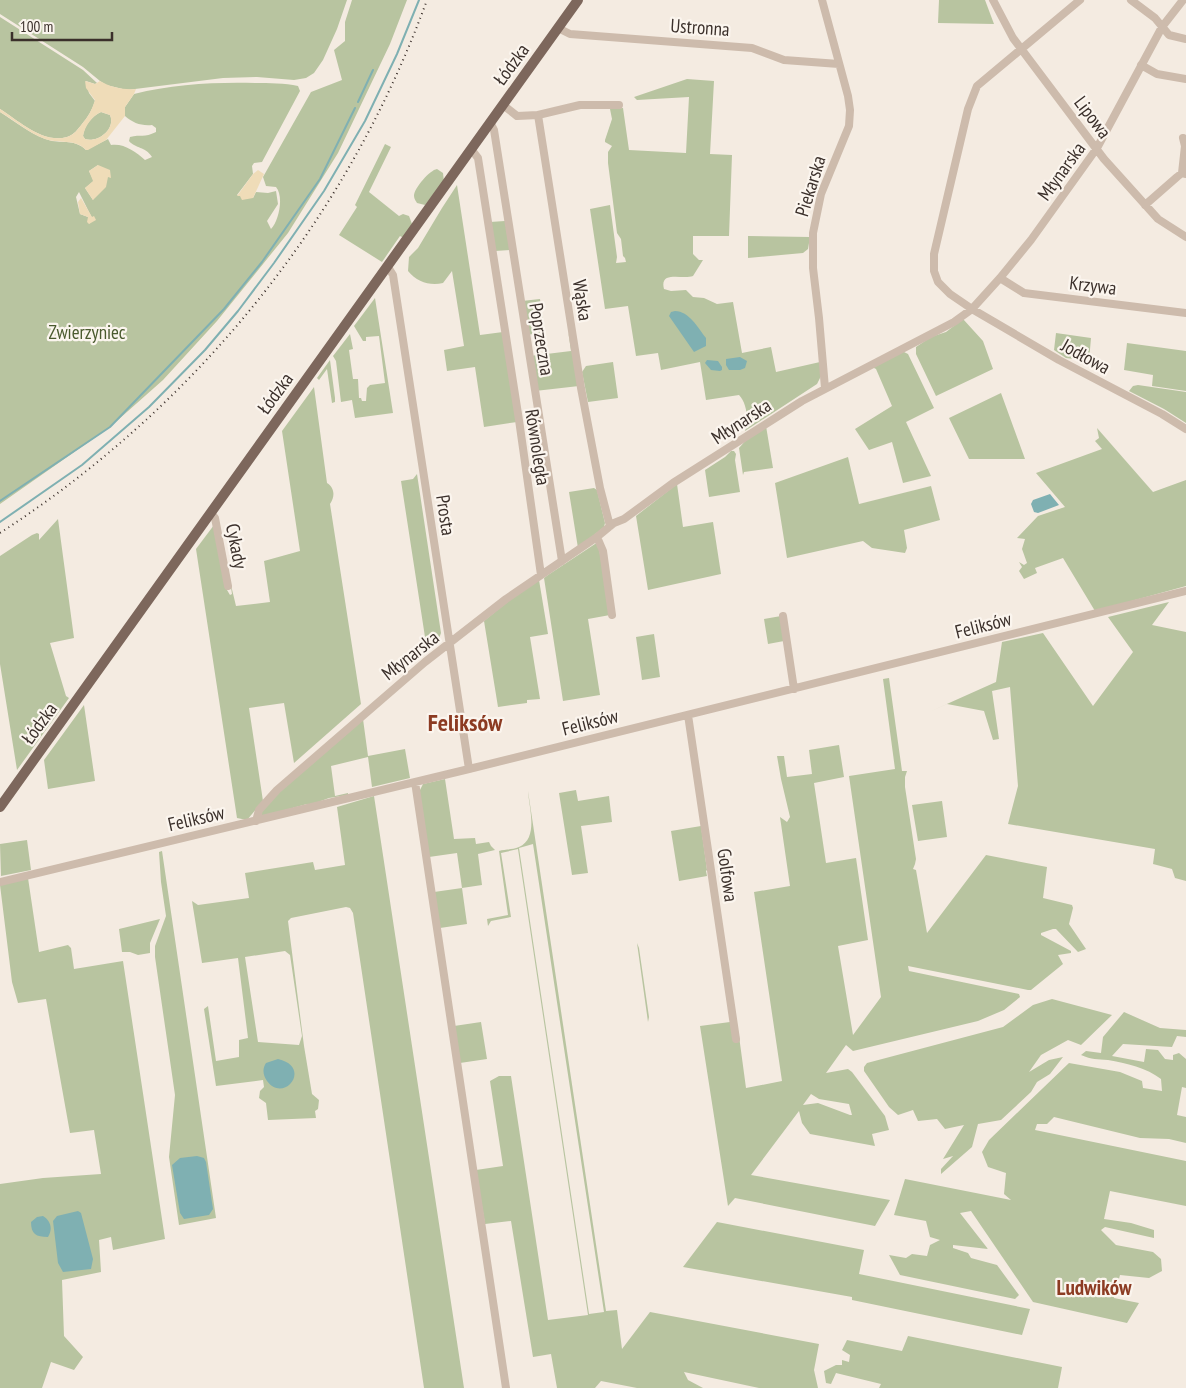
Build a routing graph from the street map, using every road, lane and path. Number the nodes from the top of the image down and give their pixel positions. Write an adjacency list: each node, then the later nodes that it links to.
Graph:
1 (578, 0): 7 (main road, Łódzka)
2 (822, 0): 11 (street, Piekarska)
3 (992, 0): 10 (street, Lipowa)
4 (1080, 0): 10 (street, Jodłowa)
5 (1131, 0): 8 (street)
6 (1183, 0): 8 (street, Młynarska)
7 (558, 28): 11 (street, Ustronna); 14 (main road, Łódzka)
8 (1162, 28): 9 (street); 12 (street, Młynarska)
9 (1186, 39)
10 (1020, 49): 19 (street, Lipowa); 26 (street, Jodłowa)
11 (839, 64): 28 (street, Piekarska)
12 (1141, 65): 13 (street); 19 (street, Młynarska)
13 (1186, 79)
14 (503, 105): 16 (street); 17 (main road, Łódzka)
15 (619, 105): 16 (street)
16 (538, 115): 31 (street, Wąska)
17 (490, 122): 20 (main road, Łódzka); 33 (street, Poprzeczna)
18 (1183, 138): 21 (street)
19 (1097, 148): 22 (street, Lipowa); 25 (street, Młynarska)
20 (471, 149): 24 (main road, Łódzka); 34 (street, Równoległa)
21 (1184, 174): 22 (street)
22 (1145, 205): 23 (street, Lipowa)
23 (1186, 237)
24 (388, 267): 30 (main road, Łódzka); 39 (street, Prosta)
25 (1000, 278): 26 (street, Młynarska); 27 (street, Krzywa)
26 (972, 309): 28 (street, Młynarska); 29 (street, Jodłowa)
27 (1186, 314)
28 (826, 388): 31 (street, Młynarska)
29 (1186, 429)
30 (211, 513): 35 (street, Cykady); 44 (main road, Łódzka)
31 (610, 526): 32 (street, Młynarska)
32 (598, 538): 33 (street, Młynarska); 37 (street)
33 (562, 561): 34 (street, Młynarska)
34 (541, 575): 39 (street, Młynarska)
35 (228, 586)
36 (1186, 591): 40 (street, Feliksów)
37 (612, 615)
38 (783, 616): 40 (street)
39 (451, 643): 42 (street, Prosta); 45 (street, Młynarska)
40 (794, 689): 41 (street, Feliksów)
41 (688, 715): 42 (street, Feliksów); 47 (street, Golfowa)
42 (470, 769): 43 (street, Feliksów)
43 (415, 782): 45 (street, Feliksów); 48 (street)
44 (0, 807)
45 (256, 821): 46 (street, Feliksów)
46 (0, 882)
47 (736, 1039)
48 (506, 1388)

